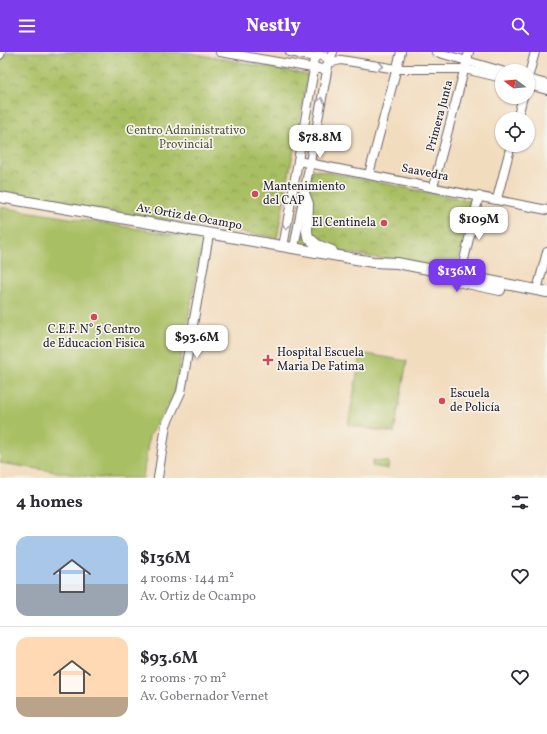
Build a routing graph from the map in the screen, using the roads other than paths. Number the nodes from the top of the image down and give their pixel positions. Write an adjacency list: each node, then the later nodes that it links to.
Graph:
1 (1, 52): 9 (street)
2 (220, 52): 10 (street)
3 (290, 52): 11 (street)
4 (333, 52): 11 (street)
5 (401, 52): 14 (street)
6 (436, 52): 13 (street)
7 (469, 52): 13 (street, Primera Junta)
8 (535, 52): 12 (street)
9 (0, 55)
10 (263, 55): 11 (street)
11 (321, 62): 14 (street, one-way to 14); 22 (street); 23 (street, one-way to 11)
12 (532, 64)
13 (466, 65): 14 (street); 15 (street); 16 (street); 25 (street, Primera Junta)
14 (397, 69): 24 (street)
15 (495, 70)
16 (495, 75)
17 (535, 80): 18 (street)
18 (547, 84)
19 (535, 87): 20 (street)
20 (547, 90)
21 (509, 152): 29 (street)
22 (298, 161): 23 (street, Saavedra); 32 (street, one-way to 32)
23 (309, 162): 24 (street, Saavedra); 26 (street)
24 (369, 174): 25 (street, Saavedra)
25 (433, 187): 28 (street, Saavedra)
26 (304, 194): 33 (street); 35 (main road)
27 (0, 196): 31 (main road, Av. Ortiz de Ocampo)
28 (479, 196): 29 (street, Saavedra); 36 (street)
29 (497, 199): 30 (street, Saavedra)
30 (547, 210)
31 (210, 235): 32 (main road, Av. Ortiz de Ocampo); 39 (street)
32 (283, 246): 33 (main road, Av. Ortiz de Ocampo)
33 (294, 248): 35 (main road, Av. Ortiz de Ocampo)
34 (547, 252): 37 (street)
35 (340, 256): 36 (main road, Av. Ortiz de Ocampo)
36 (459, 278): 37 (main road, Av. Ortiz de Ocampo); 38 (main road, Av. Ortiz de Ocampo)
37 (542, 291)
38 (547, 298)
39 (158, 478)

